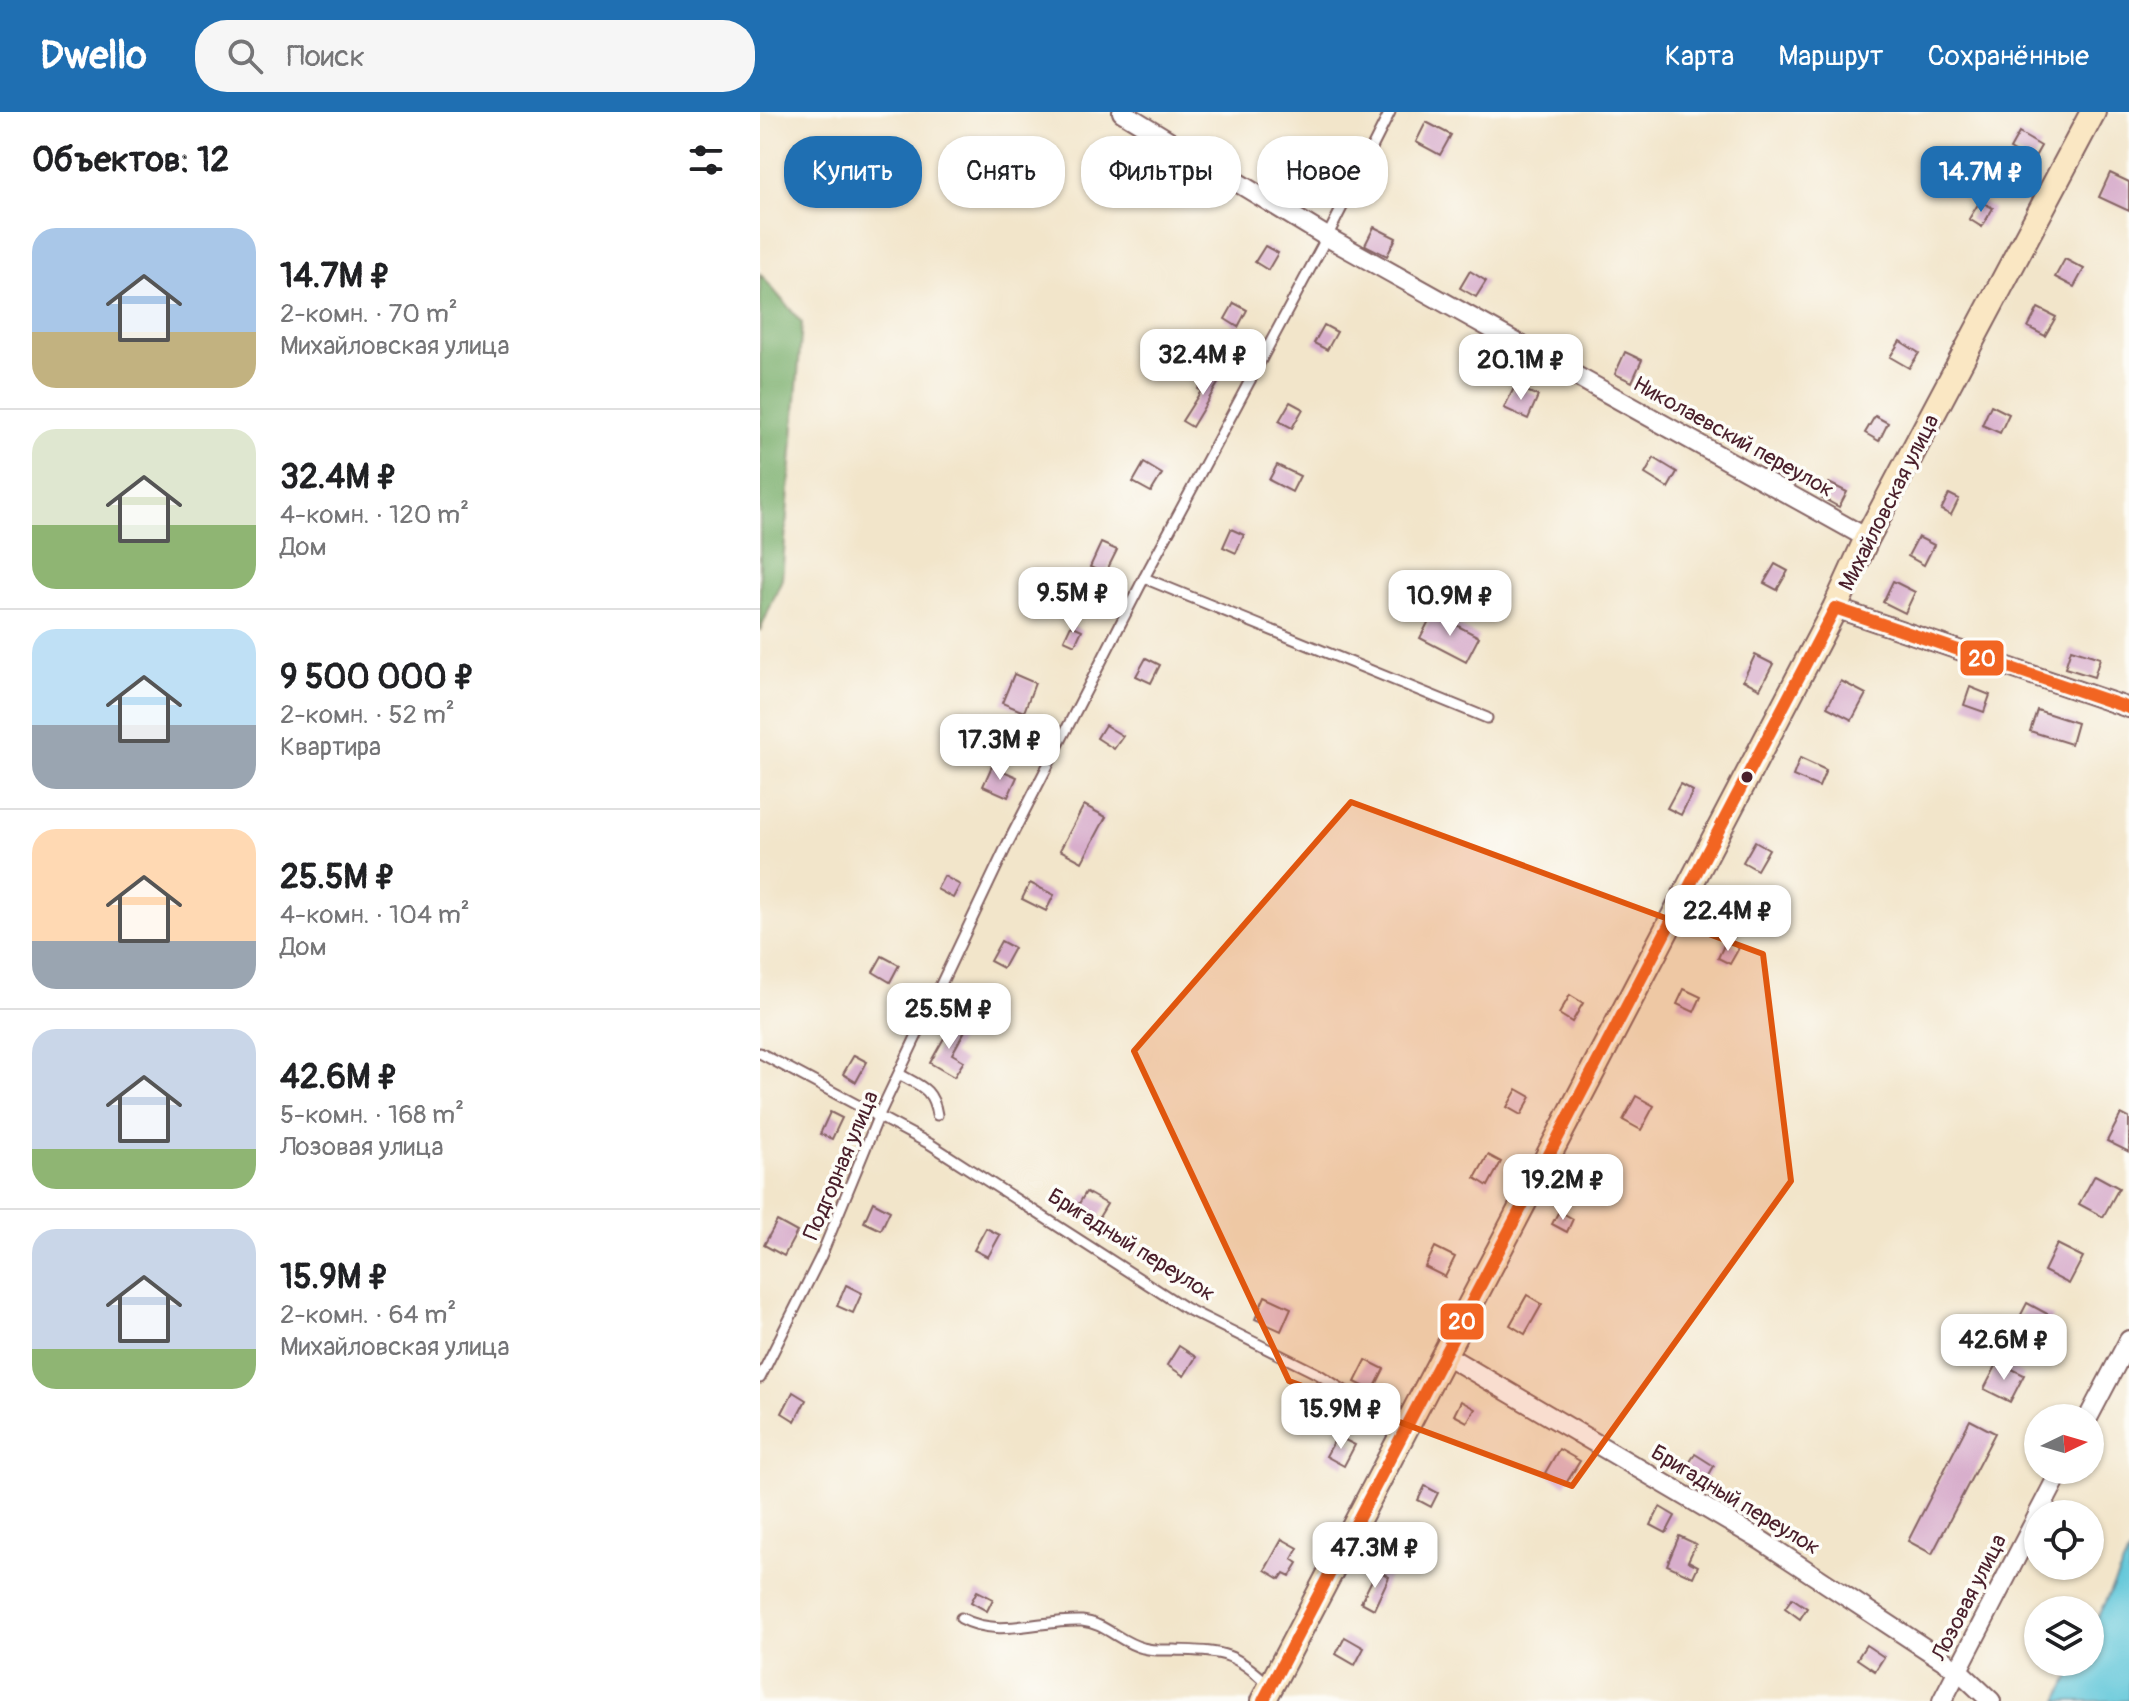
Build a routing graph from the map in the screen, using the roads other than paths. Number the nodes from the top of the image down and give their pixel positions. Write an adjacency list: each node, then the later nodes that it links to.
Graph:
1 (1122, 112): 4 (street, Николаевский переулок)
2 (1390, 112): 4 (lane, Подгорная улица)
3 (2093, 112): 5 (street, Михайловская улица)
4 (1327, 237): 5 (street, Николаевский переулок); 6 (lane, Подгорная улица)
5 (1867, 538): 7 (street, Михайловская улица)
6 (1144, 578): 9 (lane); 11 (lane, Подгорная улица)
7 (1835, 608): 8 (street); 15 (street, Михайловская улица)
8 (2129, 708)
9 (1487, 718)
10 (760, 1053): 12 (lane, Бригадный переулок)
11 (899, 1074): 12 (lane, Подгорная улица); 13 (lane)
12 (879, 1115): 16 (lane, Подгорная улица); 18 (lane, Бригадный переулок)
13 (937, 1115)
14 (2129, 1340): 17 (street)
15 (1444, 1354): 18 (street, Михайловская улица); 21 (street, Бригадный переулок)
16 (760, 1378)
17 (2095, 1404)
18 (1406, 1430): 22 (street, Михайловская улица)
19 (2024, 1541): 21 (street, Лозовая улица)
20 (961, 1618): 22 (lane)
21 (1958, 1670): 23 (street, Лозовая улица); 24 (street, Бригадный переулок)
22 (1267, 1694)
23 (1942, 1701)
24 (1991, 1701)

